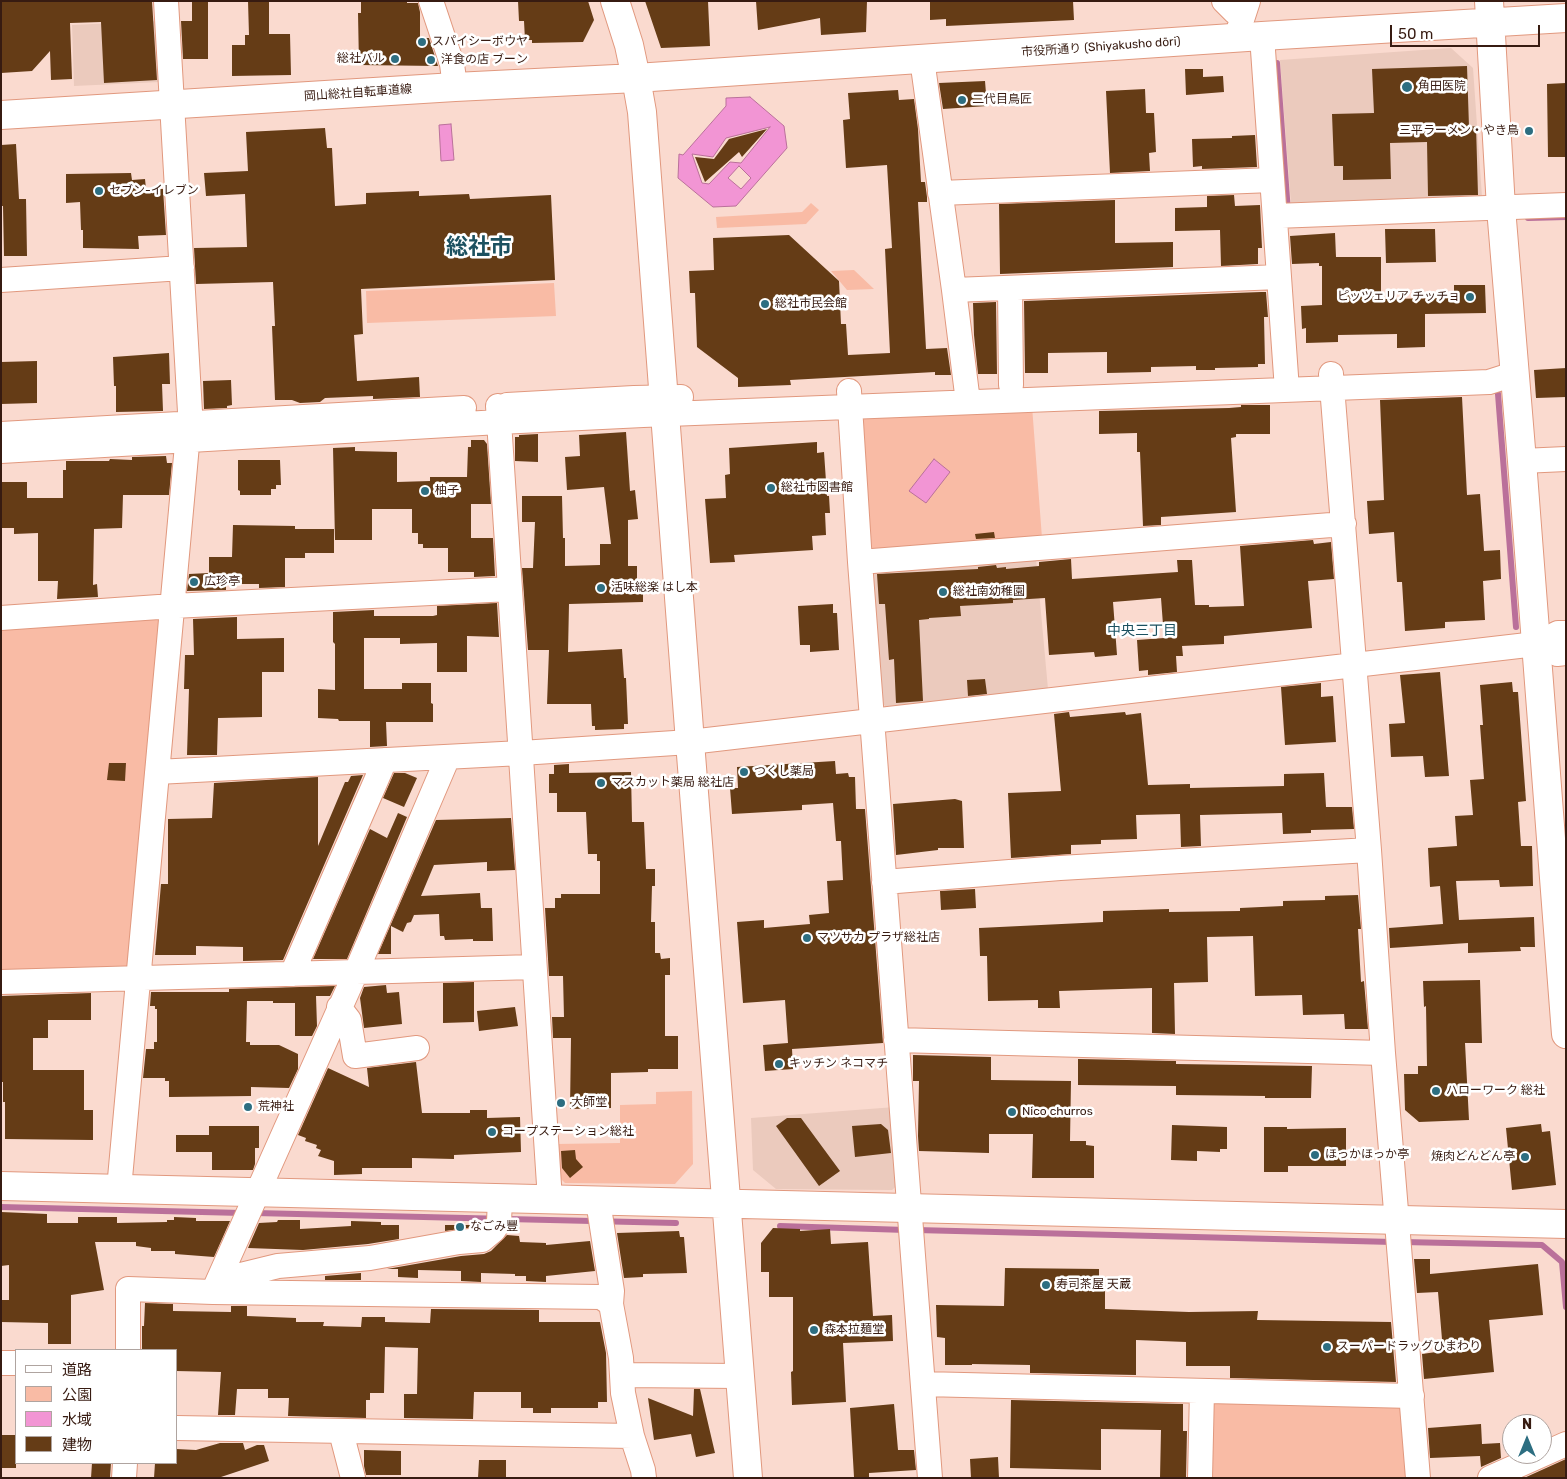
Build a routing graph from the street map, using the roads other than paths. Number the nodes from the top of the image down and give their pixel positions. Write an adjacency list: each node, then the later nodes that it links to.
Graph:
1 (166, 1): 10 (street)
2 (431, 1): 9 (street)
3 (615, 1): 8 (street)
4 (1489, 12): 5 (street, 市役所通り (Shiyakusho dōri)); 6 (street, 市役所通り (Shiyakusho dōri)); 15 (street)
5 (1240, 15): 7 (street, 市役所通り (Shiyakusho dōri)); 12 (street)
6 (1566, 18)
7 (922, 59): 8 (street, 市役所通り (Shiyakusho dōri)); 13 (street)
8 (636, 78): 9 (street, 岡山総社自転車道線); 28 (street)
9 (455, 87): 10 (street, 岡山総社自転車道線)
10 (172, 105): 11 (street, 岡山総社自転車道線); 17 (street)
11 (1, 115)
12 (1272, 180): 13 (street); 16 (street)
13 (940, 193): 21 (street)
14 (1566, 205): 15 (street)
15 (1501, 208): 16 (street); 22 (street)
16 (1284, 216): 18 (street)
17 (182, 268): 19 (street); 30 (street)
18 (1279, 277): 20 (street); 24 (street)
19 (1, 280)
20 (1010, 288): 21 (street); 25 (street)
21 (954, 290): 26 (street)
22 (1514, 374): 23 (street); 34 (street)
23 (1332, 380): 24 (street); 35 (street)
24 (1286, 382): 25 (street); 26 (street)
25 (1011, 384): 26 (street)
26 (967, 394): 27 (street)
27 (849, 398): 28 (street); 36 (street)
28 (664, 406): 29 (street); 45 (street)
29 (499, 414): 30 (street); 37 (street)
30 (189, 432): 31 (street); 32 (street); 38 (street)
31 (1, 434)
32 (1, 452)
33 (1566, 459): 34 (street)
34 (1522, 461): 41 (street)
35 (1344, 524): 36 (street); 43 (street)
36 (860, 562): 44 (street)
37 (510, 589): 38 (street); 46 (street)
38 (173, 606): 39 (street); 49 (street)
39 (1, 618)
40 (1566, 633): 41 (street)
41 (1536, 644): 42 (street); 43 (street); 58 (street)
42 (1566, 653)
43 (1355, 664): 44 (street); 50 (street)
44 (872, 721): 45 (street); 51 (street)
45 (690, 742): 46 (street); 65 (street)
46 (521, 754): 47 (street); 52 (street)
47 (448, 757): 48 (street); 53 (street)
48 (385, 760): 49 (street); 54 (street)
49 (157, 772): 55 (street)
50 (1370, 850): 51 (street); 61 (street)
51 (884, 882): 59 (street)
52 (534, 967): 53 (street); 64 (street)
53 (356, 972): 54 (street); 57 (street)
54 (292, 974): 55 (street)
55 (139, 978): 56 (street); 63 (street)
56 (1, 982)
57 (339, 1006): 60 (street); 66 (street)
58 (1566, 1034)
59 (896, 1040): 61 (street); 69 (street)
60 (417, 1048)
61 (1383, 1053): 71 (street)
62 (1, 1186): 63 (street)
63 (119, 1189): 66 (street)
64 (550, 1200): 67 (street); 68 (street)
65 (726, 1204): 68 (street); 69 (street); 78 (street)
66 (252, 1207): 67 (street); 72 (street)
67 (499, 1212): 72 (street)
68 (600, 1215): 73 (street)
69 (910, 1223): 71 (street); 79 (street)
70 (1566, 1224): 71 (street)
71 (1398, 1234): 81 (street)
72 (213, 1292): 73 (street); 74 (street)
73 (611, 1304): 77 (street)
74 (128, 1349)
75 (1, 1362): 76 (street)
76 (15, 1363)
77 (622, 1375): 78 (street); 84 (street)
78 (740, 1376): 90 (street)
79 (923, 1384): 80 (street); 91 (street)
80 (1202, 1391): 81 (street); 92 (street)
81 (1412, 1396): 93 (street)
82 (178, 1428): 83 (street)
83 (341, 1432): 84 (street); 88 (street)
84 (632, 1436): 89 (street)
85 (1566, 1444): 94 (street)
86 (125, 1464): 87 (street)
87 (124, 1478)
88 (353, 1478)
89 (644, 1478)
90 (748, 1478)
91 (930, 1478)
92 (1200, 1478)
93 (1418, 1478)
94 (1490, 1478)

